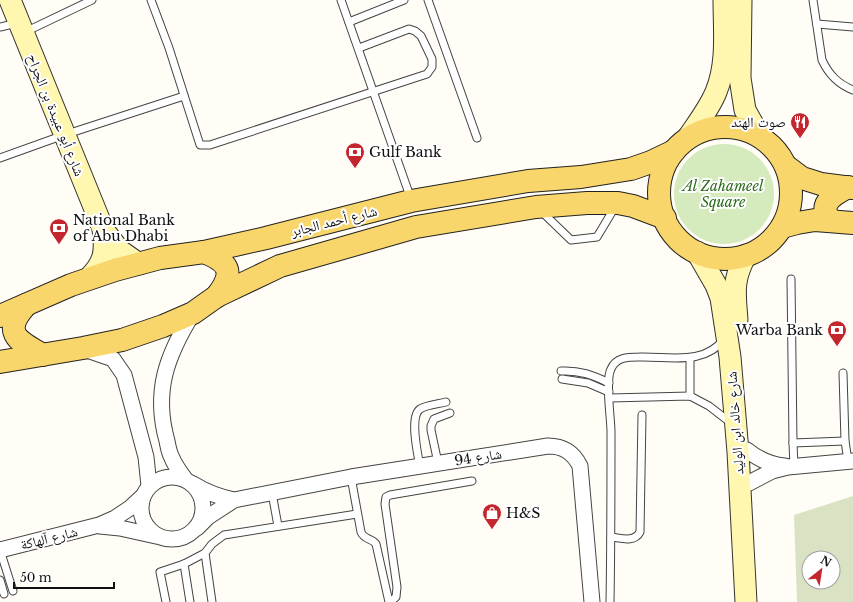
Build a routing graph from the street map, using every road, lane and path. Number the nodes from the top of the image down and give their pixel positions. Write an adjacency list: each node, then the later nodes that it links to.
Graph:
1 (10, 0): 13 (main road, شارع أبو عبيدة بن الجراح)
2 (92, 0): 13 (lane)
3 (151, 0): 17 (lane)
4 (341, 0): 10 (lane)
5 (404, 0): 10 (lane)
6 (428, 0): 20 (lane)
7 (724, 0): 21 (main road)
8 (740, 0): 19 (main road)
9 (813, 0): 11 (lane)
10 (350, 22): 14 (lane)
11 (817, 24): 12 (lane); 15 (lane)
12 (853, 27)
13 (14, 28): 18 (main road, شارع أبو عبيدة بن الجراح)
14 (359, 48): 16 (lane); 16 (lane)
15 (853, 90)
16 (373, 91): 17 (lane); 26 (lane)
17 (184, 96): 18 (lane)
18 (64, 135): 22 (lane); 34 (main road, شارع أبو عبيدة بن الجراح)
19 (760, 136): 21 (main road); 23 (main road)
20 (478, 138)
21 (680, 145): 24 (main road, شارع أحمد الجابر); 30 (main road)
22 (0, 158)
23 (786, 166): 25 (main road); 33 (main road)
24 (581, 177): 26 (main road, شارع أحمد الجابر); 28 (main road)
25 (850, 188): 31 (main road)
26 (411, 201): 35 (main road, شارع أحمد الجابر)
27 (618, 203): 28 (main road, شارع أحمد الجابر); 29 (lane); 30 (main road, شارع أحمد الجابر)
28 (588, 204): 29 (main road, شارع أحمد الجابر)
29 (536, 207): 41 (main road, شارع أحمد الجابر)
30 (664, 218): 36 (main road)
31 (830, 221): 32 (main road); 33 (main road)
32 (853, 223)
33 (782, 227): 37 (main road)
34 (103, 229): 38 (main road, شارع أبو عبيدة بن الجراح); 39 (main road, شارع أبو عبيدة بن الجراح)
35 (204, 252): 38 (main road, شارع أحمد الجابر); 41 (main road)
36 (697, 252): 37 (main road); 45 (main road, شارع خالد ابن الوليد)
37 (746, 255): 62 (main road, شارع خالد ابن الوليد)
38 (139, 264): 39 (main road, شارع أحمد الجابر)
39 (89, 278): 42 (main road, شارع أحمد الجابر)
40 (791, 279): 61 (lane)
41 (216, 296): 43 (main road, شارع أحمد الجابر)
42 (26, 305): 44 (main road, شارع أحمد الجابر); 47 (main road)
43 (194, 313): 46 (main road, شارع أحمد الجابر); 69 (street)
44 (0, 316)
45 (726, 335): 48 (lane); 59 (main road, شارع خالد ابن الوليد)
46 (83, 348): 47 (main road, شارع أحمد الجابر); 71 (street)
47 (43, 355): 49 (main road, شارع أحمد الجابر)
48 (690, 358): 53 (lane); 55 (lane)
49 (0, 362)
50 (561, 371): 53 (lane)
51 (843, 373): 60 (lane)
52 (562, 379): 54 (lane)
53 (609, 383): 54 (lane)
54 (609, 395): 55 (lane); 79 (lane)
55 (690, 396): 59 (lane)
56 (446, 402): 66 (lane)
57 (450, 413): 64 (lane)
58 (642, 415): 79 (lane)
59 (735, 426): 92 (main road, شارع خالد ابن الوليد)
60 (845, 441): 61 (lane); 63 (lane)
61 (792, 443): 65 (lane)
62 (747, 450): 65 (street); 70 (main road, شارع خالد ابن الوليد)
63 (850, 461): 65 (street)
64 (438, 464): 66 (street, شارع 94); 90 (street, شارع 94)
65 (791, 466): 70 (street)
66 (420, 467): 67 (street, شارع 94)
67 (351, 477): 72 (street, شارع 94); 74 (lane)
68 (472, 481): 89 (lane)
69 (188, 482): 71 (street); 73 (street, شارع 94); 77 (street)
70 (749, 483): 93 (main road, شارع خالد ابن الوليد)
71 (146, 491): 75 (street, شارع آلهاكة); 78 (street)
72 (272, 493): 73 (street, شارع 94); 76 (lane)
73 (234, 500): 77 (street, شارع 94)
74 (357, 514): 76 (lane); 89 (lane)
75 (99, 526): 78 (street, شارع آلهاكة); 80 (street, شارع آلهاكة)
76 (278, 526): 81 (lane)
77 (197, 528): 78 (street)
78 (162, 538)
79 (611, 538): 91 (lane)
80 (0, 550): 84 (lane)
81 (206, 553): 82 (lane); 88 (lane)
82 (184, 564): 86 (lane); 87 (lane)
83 (0, 580): 85 (lane)
84 (13, 591)
85 (4, 594)
86 (166, 602)
87 (190, 602)
88 (212, 602)
89 (389, 602)
90 (592, 602)
91 (610, 602)
92 (746, 602)
93 (756, 602)

